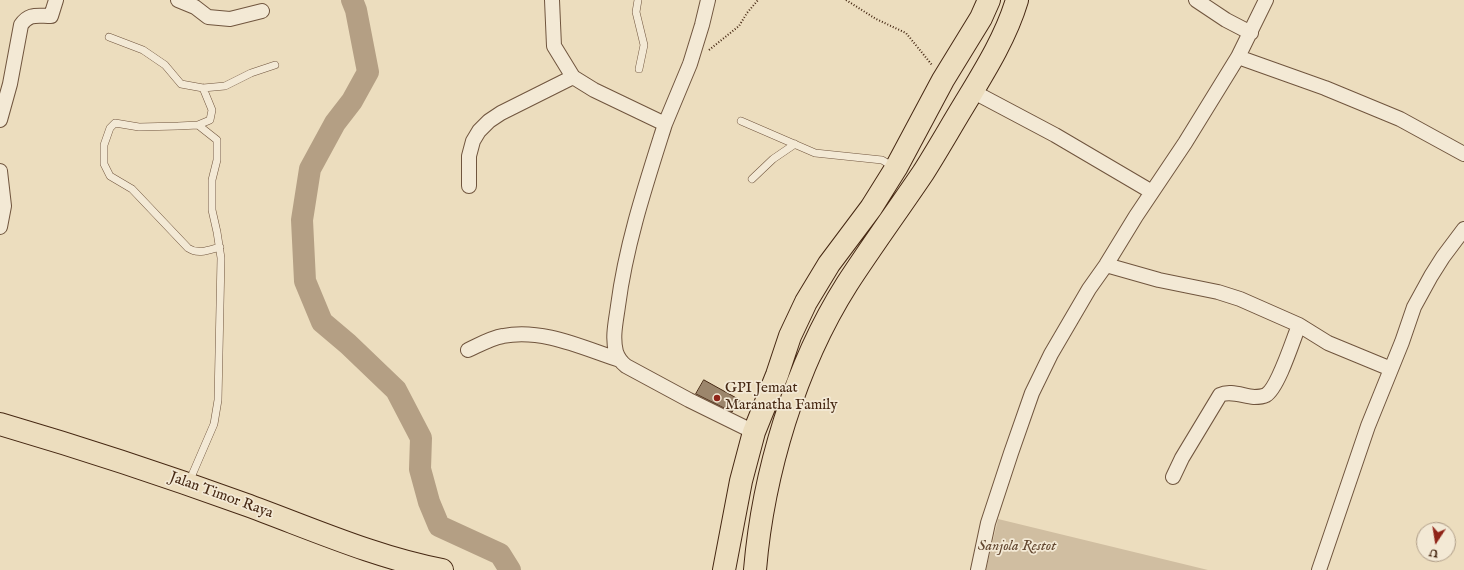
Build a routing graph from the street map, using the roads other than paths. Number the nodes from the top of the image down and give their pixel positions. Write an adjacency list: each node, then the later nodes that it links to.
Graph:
1 (56, 0): 19 (street)
2 (178, 0): 10 (street)
3 (552, 0): 16 (street)
4 (638, 0): 15 (lane)
5 (708, 0): 21 (street)
6 (989, 0): 25 (highway)
7 (1017, 0): 18 (highway)
8 (1196, 0): 11 (street)
9 (1266, 0): 11 (street)
10 (262, 10)
11 (1251, 33): 13 (street)
12 (109, 37): 17 (lane)
13 (1238, 57): 24 (street); 29 (street)
14 (274, 65): 17 (lane)
15 (639, 69)
16 (574, 77): 21 (street); 28 (street)
17 (203, 88): 22 (lane)
18 (972, 91): 29 (street); 35 (highway)
19 (0, 120)
20 (741, 121): 23 (lane)
21 (665, 124): 38 (street)
22 (198, 125): 32 (lane); 32 (lane)
23 (795, 144): 25 (lane); 27 (lane)
24 (1464, 154)
25 (896, 168): 34 (highway)
26 (0, 171): 30 (street)
27 (752, 179)
28 (469, 186)
29 (1152, 192): 33 (street)
30 (0, 227)
31 (1464, 229): 39 (street)
32 (220, 247): 43 (lane)
33 (1106, 265): 36 (street); 47 (street)
34 (825, 270): 35 (highway); 41 (highway)
35 (847, 284): 46 (highway)
36 (1299, 326): 39 (street); 42 (street)
37 (468, 350): 38 (street)
38 (620, 360): 41 (street)
39 (1391, 369): 48 (street)
40 (0, 424): 43 (highway, Jalan Timor Raya)
41 (754, 432): 45 (highway)
42 (1173, 478)
43 (188, 484): 44 (highway, Jalan Timor Raya)
44 (442, 570)
45 (724, 570)
46 (755, 570)
47 (978, 570)
48 (1319, 570)

